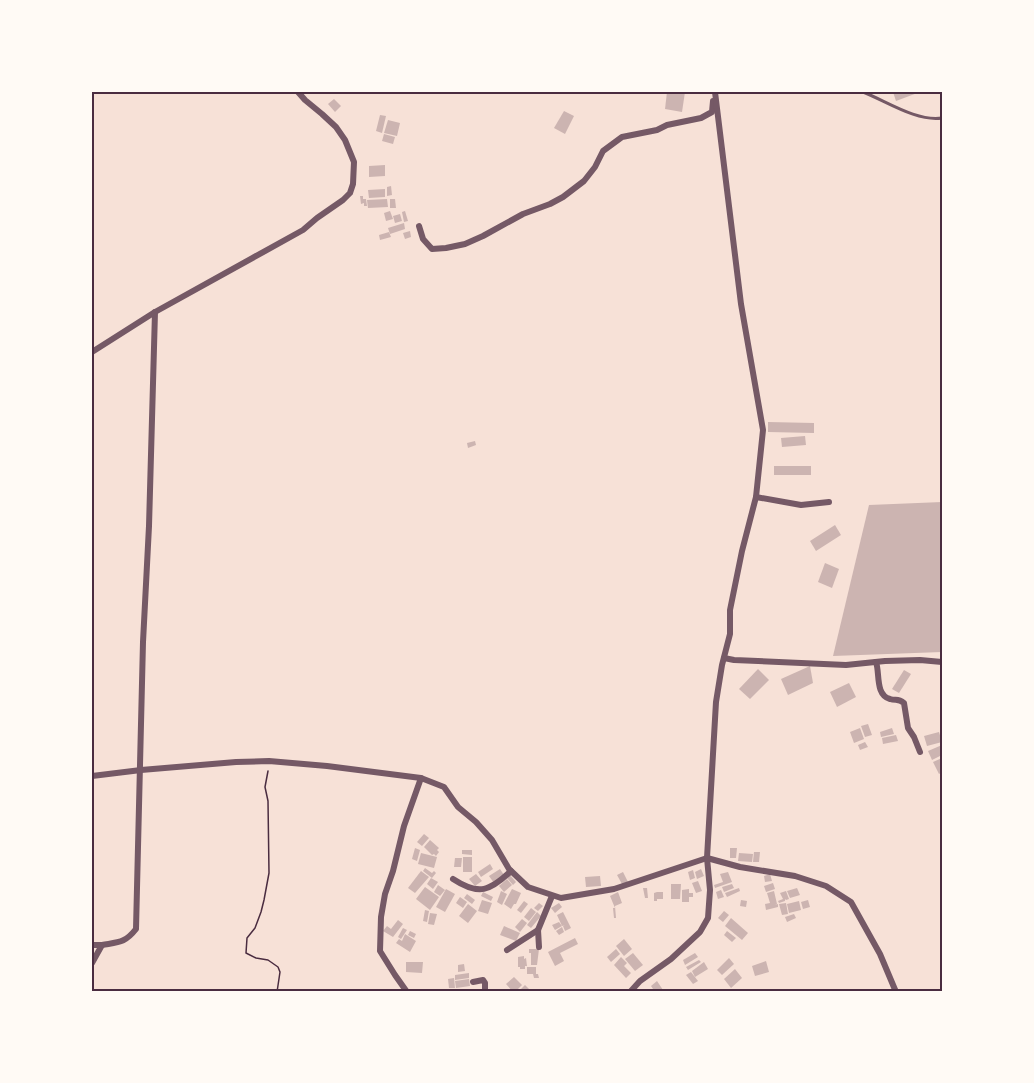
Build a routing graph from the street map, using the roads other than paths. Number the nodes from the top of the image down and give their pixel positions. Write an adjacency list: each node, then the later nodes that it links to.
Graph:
1 (298, 92): 5 (street)
2 (863, 92): 3 (lane)
3 (942, 118)
4 (419, 226): 7 (street)
5 (155, 312): 6 (street); 13 (street)
6 (92, 352)
7 (756, 497): 8 (street); 9 (street)
8 (829, 502)
9 (724, 658): 10 (street); 16 (street)
10 (876, 662): 11 (street); 12 (street)
11 (942, 662)
12 (920, 752)
13 (141, 770): 14 (street); 15 (street); 22 (street)
14 (92, 776)
15 (421, 778): 17 (street); 27 (street)
16 (706, 858): 19 (street); 29 (street); 30 (street)
17 (512, 871): 18 (street); 19 (street)
18 (453, 879)
19 (552, 896): 20 (street)
20 (538, 930): 23 (street); 24 (street)
21 (92, 945): 22 (street)
22 (102, 945): 25 (street)
23 (539, 947)
24 (507, 950)
25 (92, 963)
26 (473, 982): 28 (street)
27 (407, 992)
28 (485, 992)
29 (630, 992)
30 (896, 992)

